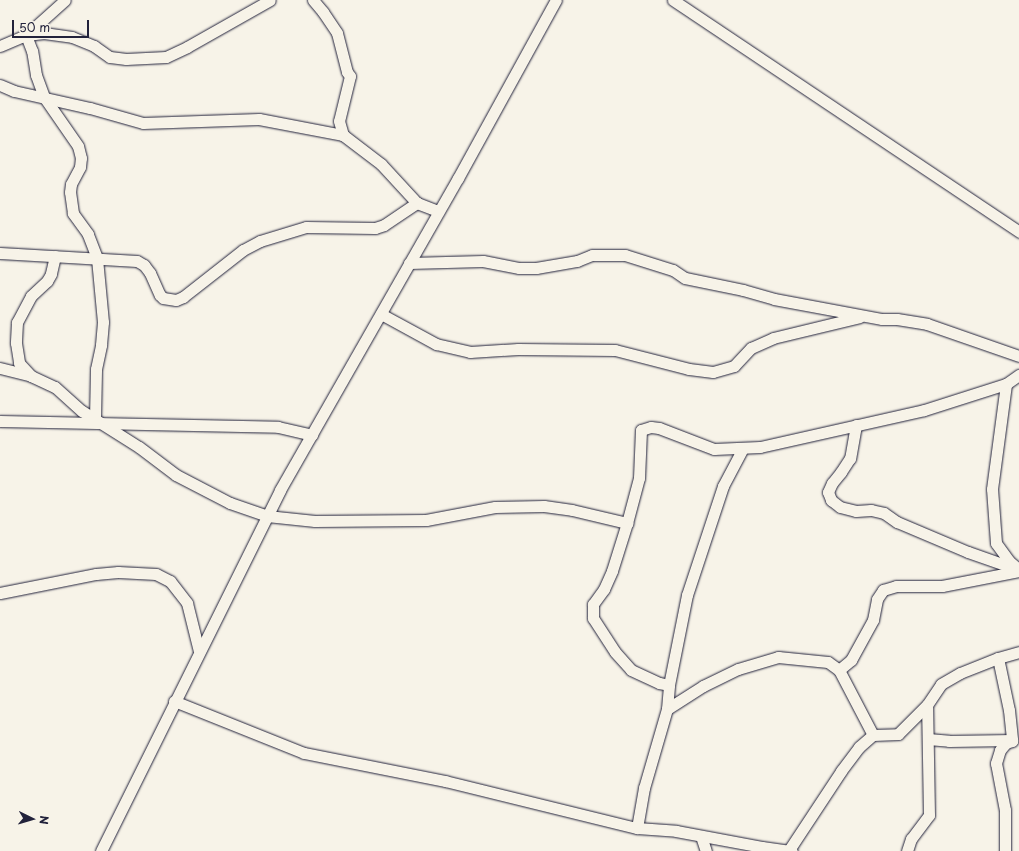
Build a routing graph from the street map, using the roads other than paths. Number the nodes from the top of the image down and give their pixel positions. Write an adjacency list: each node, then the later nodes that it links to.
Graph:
1 (65, 0): 7 (street)
2 (270, 0): 7 (street)
3 (313, 0): 11 (street)
4 (556, 0): 13 (street)
5 (673, 0): 6 (street)
6 (685, 3): 14 (street)
7 (26, 35): 8 (street); 10 (street)
8 (0, 46)
9 (0, 85): 10 (street)
10 (44, 97): 11 (street); 17 (street)
11 (343, 135): 12 (street)
12 (417, 203): 13 (street); 17 (street)
13 (438, 211): 18 (street)
14 (1019, 232)
15 (0, 253): 16 (street)
16 (54, 256): 17 (street); 23 (street)
17 (97, 258): 27 (street)
18 (409, 263): 19 (street); 20 (street)
19 (381, 314): 20 (street); 29 (street)
20 (866, 316): 21 (street)
21 (1019, 356)
22 (0, 368): 23 (street)
23 (31, 376): 27 (street)
24 (1019, 376): 25 (street)
25 (1006, 384): 28 (street); 33 (street)
26 (0, 421): 27 (street)
27 (99, 421): 29 (street); 31 (street)
28 (856, 425): 30 (street); 33 (street)
29 (312, 435): 31 (street)
30 (743, 448): 32 (street); 39 (street)
31 (267, 516): 32 (street); 36 (street)
32 (627, 524): 39 (street)
33 (1019, 570): 38 (street)
34 (0, 594): 36 (street)
35 (1017, 650): 37 (street)
36 (199, 651): 40 (street)
37 (998, 658): 41 (street); 45 (street)
38 (839, 670): 42 (street); 43 (street)
39 (669, 685): 42 (street)
40 (174, 701): 46 (street); 49 (street)
41 (927, 705): 43 (street); 44 (street)
42 (667, 709): 46 (street)
43 (873, 735): 48 (street)
44 (928, 739): 45 (street); 51 (street)
45 (1015, 740): 52 (street)
46 (637, 828): 47 (street)
47 (702, 836): 48 (street); 50 (street)
48 (791, 850)
49 (101, 851)
50 (706, 851)
51 (907, 851)
52 (1005, 851)

